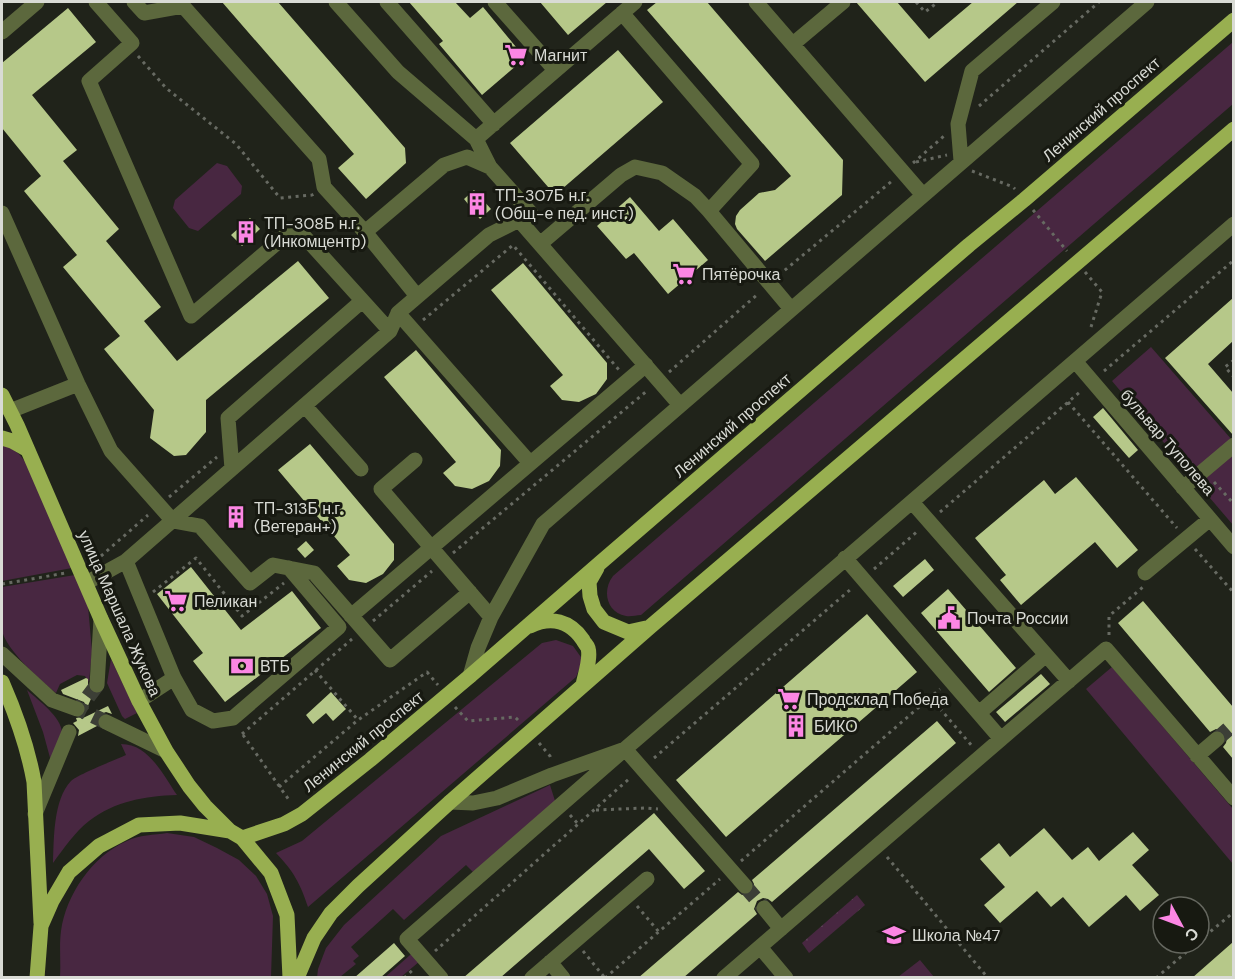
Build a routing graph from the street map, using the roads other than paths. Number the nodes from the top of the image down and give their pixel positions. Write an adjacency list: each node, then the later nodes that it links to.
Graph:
1 (37, 2): 14 (street)
2 (96, 2): 30 (street)
3 (134, 2): 27 (street)
4 (336, 2): 19 (street)
5 (387, 2): 17 (street)
6 (495, 2): 16 (street)
7 (635, 2): 12 (street)
8 (756, 2): 15 (street)
9 (843, 2): 15 (street)
10 (1053, 2): 20 (street)
11 (1147, 2): 20 (street)
12 (622, 13): 16 (street); 23 (street)
13 (1233, 20): 56 (main road, Ленинский проспект)
14 (2, 32)
15 (793, 44): 22 (street)
16 (555, 70): 17 (street)
17 (494, 124): 19 (street)
18 (1233, 129): 64 (main road)
19 (476, 139): 21 (street)
20 (959, 163): 22 (street)
21 (490, 167): 25 (street); 27 (street)
22 (922, 194): 31 (street)
23 (709, 212): 28 (street); 31 (street)
24 (2, 213): 36 (street)
25 (519, 220): 28 (street); 29 (street)
26 (1233, 224): 34 (street)
27 (365, 232): 29 (street)
28 (540, 244): 35 (street)
29 (417, 296): 32 (street)
30 (362, 301): 33 (street); 46 (street)
31 (791, 309): 38 (street)
32 (398, 313): 33 (street); 45 (street)
33 (390, 331): 39 (street)
34 (1078, 358): 48 (street, бульвар Туполева); 49 (street)
35 (646, 365): 38 (street); 45 (street)
36 (78, 384): 40 (street); 51 (street)
37 (2, 395): 40 (main road, улица Маршала Жукова)
38 (680, 405): 62 (street)
39 (304, 406): 46 (street); 47 (street)
40 (10, 411): 43 (main road, улица Маршала Жукова)
41 (2, 438): 43 (main road)
42 (1233, 445): 48 (street)
43 (28, 450): 58 (main road, улица Маршала Жукова)
44 (415, 460): 53 (street)
45 (530, 463): 53 (street)
46 (232, 469): 51 (street)
47 (361, 469)
48 (1183, 488): 50 (street, бульвар Туполева)
49 (912, 502): 54 (street); 67 (street)
50 (1210, 519): 52 (street, бульвар Туполева); 59 (street)
51 (173, 521): 55 (street); 57 (street)
52 (1233, 547)
53 (432, 548): 60 (street); 61 (street)
54 (845, 558): 76 (street); 80 (street)
55 (126, 561): 58 (street); 69 (street)
56 (600, 563): 64 (main road); 65 (main road, Ленинский проспект)
57 (289, 568): 61 (street); 69 (street)
58 (83, 576): 63 (main road, улица Маршала Жукова)
59 (1148, 577)
60 (470, 592): 61 (street); 62 (street)
61 (351, 616)
62 (491, 617): 68 (street)
63 (101, 619): 72 (street); 74 (main road, улица Маршала Жукова)
64 (651, 626): 73 (main road)
65 (525, 629): 68 (main road, Ленинский проспект); 73 (main road)
66 (2, 654): 85 (street)
67 (1046, 655): 70 (street); 76 (street)
68 (470, 676): 86 (main road, Ленинский проспект)
69 (174, 678): 74 (street)
70 (1069, 681): 78 (street); 82 (street)
71 (2, 682): 75 (main road)
72 (97, 685)
73 (583, 685): 84 (main road)
74 (139, 701): 81 (main road, улица Маршала Жукова)
75 (6, 705): 85 (main road)
76 (979, 713): 78 (street)
77 (106, 722): 81 (street)
78 (1001, 739): 91 (street)
79 (1217, 739): 82 (street)
80 (625, 749): 84 (street); 88 (street); 97 (street)
81 (166, 751): 86 (main road, улица Маршала Жукова)
82 (1197, 756): 83 (street)
83 (1233, 798)
84 (450, 802): 96 (main road)
85 (35, 814): 90 (main road)
86 (236, 835): 90 (main road); 95 (main road, улица Маршала Жукова)
87 (646, 879): 93 (street)
88 (745, 886)
89 (764, 908): 91 (street)
90 (41, 926): 94 (main road)
91 (781, 928): 92 (street)
92 (760, 947): 100 (street); 101 (street)
93 (550, 962): 98 (street); 99 (street)
94 (37, 978)
95 (290, 978)
96 (297, 978)
97 (441, 978)
98 (532, 978)
99 (563, 978)
100 (724, 978)
101 (786, 978)

